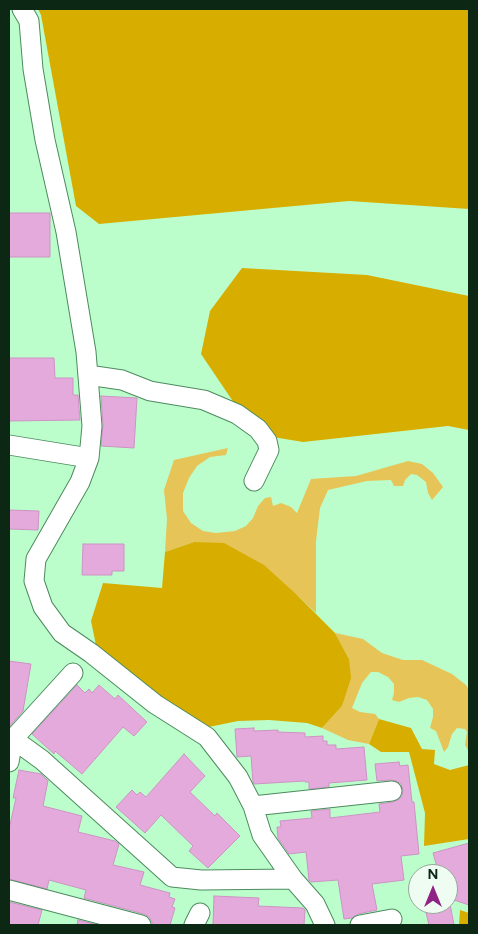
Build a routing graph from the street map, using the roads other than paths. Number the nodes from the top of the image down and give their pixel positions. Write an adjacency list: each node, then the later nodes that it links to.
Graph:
1 (22, 9): 2 (street)
2 (88, 375): 4 (street); 5 (street)
3 (9, 445): 4 (street)
4 (89, 458): 6 (street)
5 (254, 481)
6 (81, 664): 7 (street); 10 (street)
7 (11, 738): 8 (street); 11 (street)
8 (9, 762)
9 (392, 792): 10 (street)
10 (252, 806): 11 (street)
11 (293, 879): 15 (street)
12 (9, 890): 14 (street)
13 (392, 919): 16 (street)
14 (142, 925)
15 (325, 925)
16 (360, 925)

